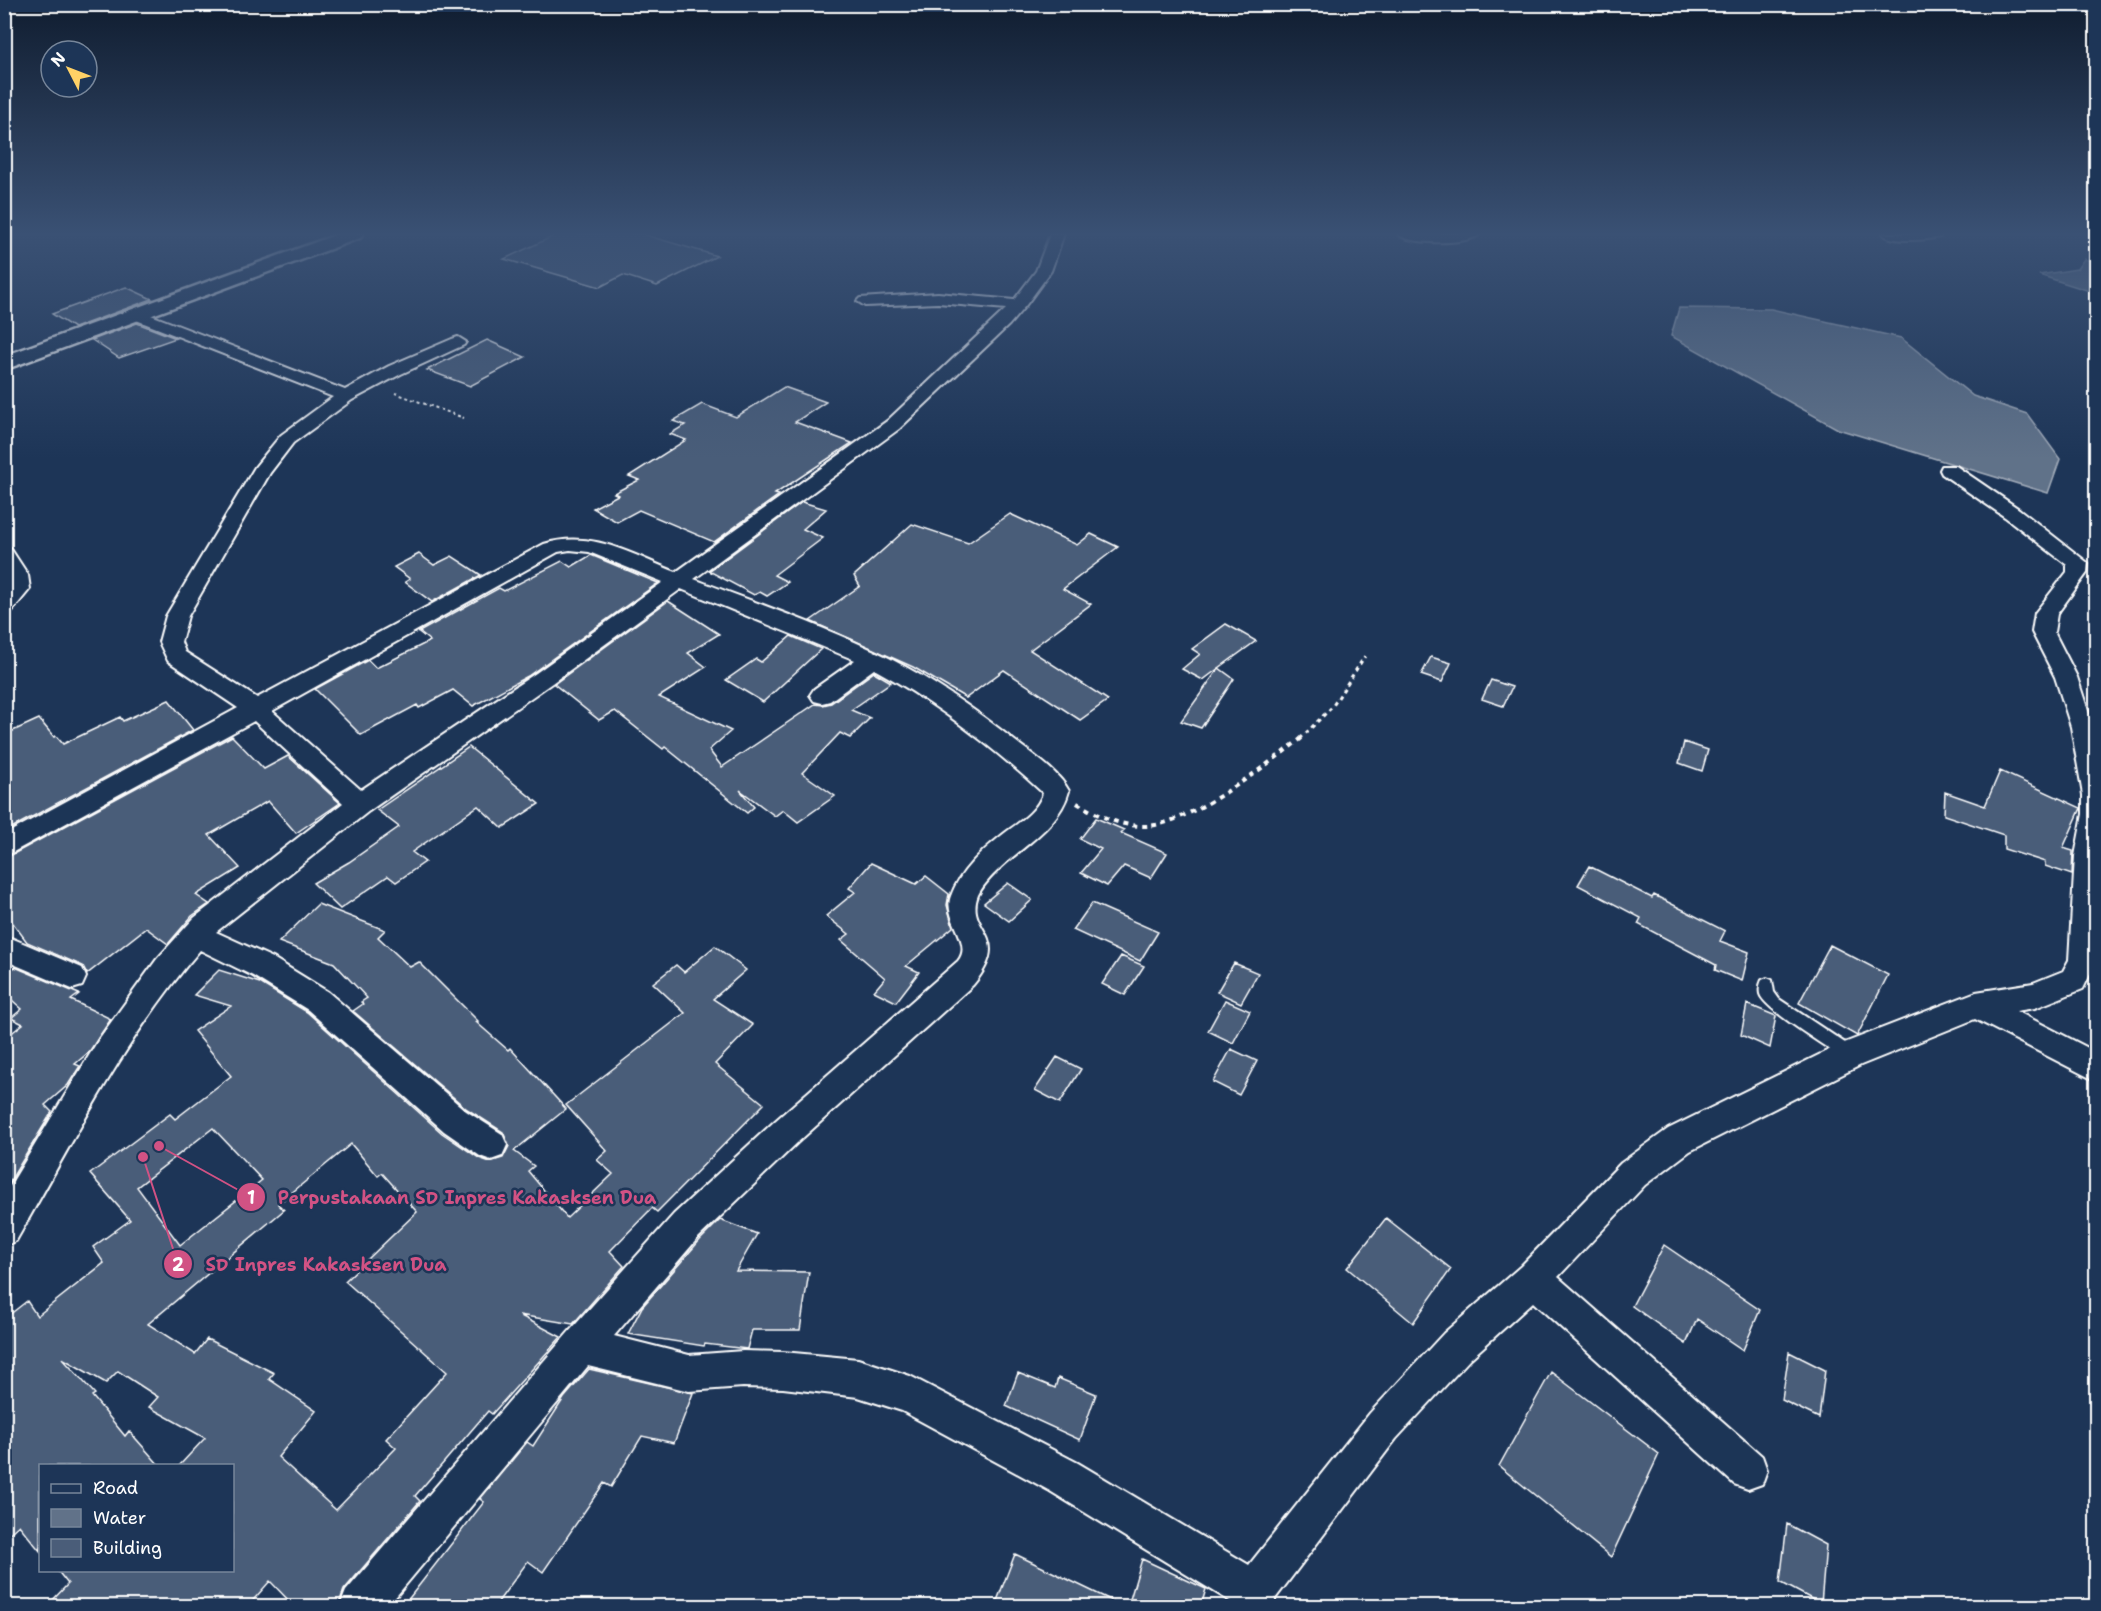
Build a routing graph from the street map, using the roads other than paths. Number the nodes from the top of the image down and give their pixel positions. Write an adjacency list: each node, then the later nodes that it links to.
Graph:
1 (153, 309): 3 (main road)
2 (1014, 309): 9 (street)
3 (137, 315): 5 (main road); 6 (street)
4 (458, 342): 6 (street)
5 (4, 364)
6 (346, 396): 13 (street)
7 (1949, 470): 20 (street)
8 (4, 553): 10 (street)
9 (679, 582): 11 (street); 13 (street); 14 (street)
10 (4, 606)
11 (871, 660): 12 (street); 26 (street)
12 (822, 695)
13 (256, 708): 14 (street); 15 (street)
14 (360, 804): 16 (street)
15 (4, 846)
16 (195, 935): 23 (street); 24 (street)
17 (4, 947): 18 (street)
18 (72, 977)
19 (1767, 984): 21 (lane)
20 (1976, 1005): 21 (street); 22 (street)
21 (1850, 1055): 25 (street)
22 (2097, 1067)
23 (491, 1145)
24 (4, 1229)
25 (1533, 1278): 27 (street); 28 (street)
26 (581, 1346): 28 (street); 29 (street)
27 (1748, 1470)
28 (1254, 1599)
29 (361, 1606)

